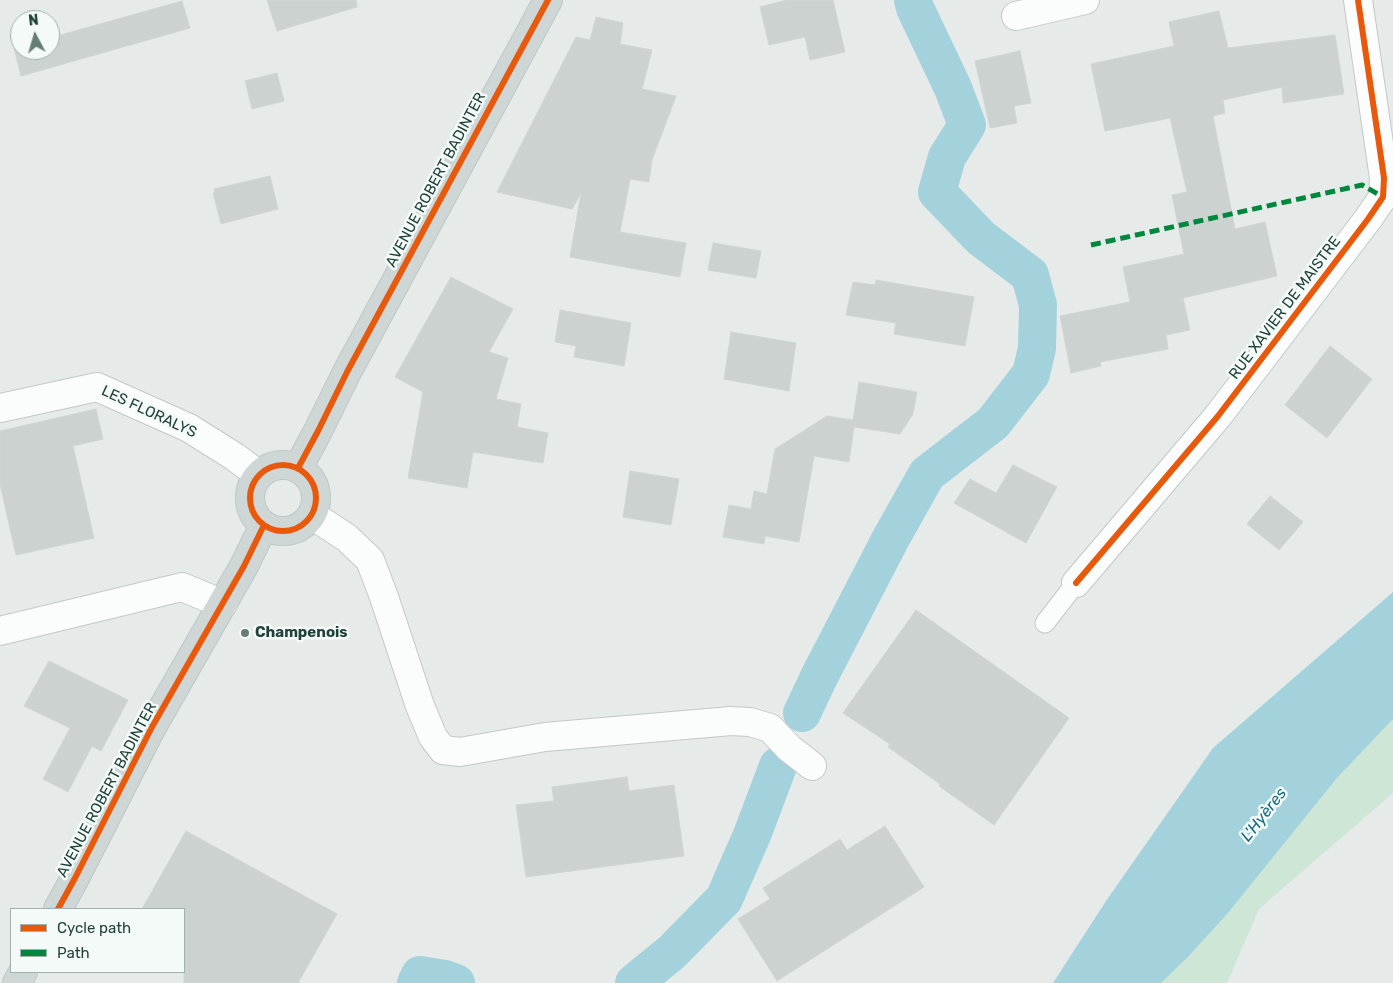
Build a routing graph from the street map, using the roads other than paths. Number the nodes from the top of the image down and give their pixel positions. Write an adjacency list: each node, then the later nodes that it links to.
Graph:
1 (548, 0): 6 (main road, AVENUE ROBERT BADINTER)
2 (1085, 0): 4 (street)
3 (1358, 0): 10 (street, RUE XAVIER DE MAISTRE)
4 (1016, 16)
5 (0, 408): 7 (street, LES FLORALYS)
6 (298, 468): 7 (main road); 8 (main road)
7 (259, 475): 9 (main road)
8 (312, 515): 9 (main road); 14 (street)
9 (264, 525): 11 (main road, AVENUE ROBERT BADINTER)
10 (1076, 583): 12 (lane)
11 (223, 604): 13 (street); 15 (main road, AVENUE ROBERT BADINTER)
12 (1045, 623)
13 (0, 631)
14 (812, 766)
15 (59, 908)

